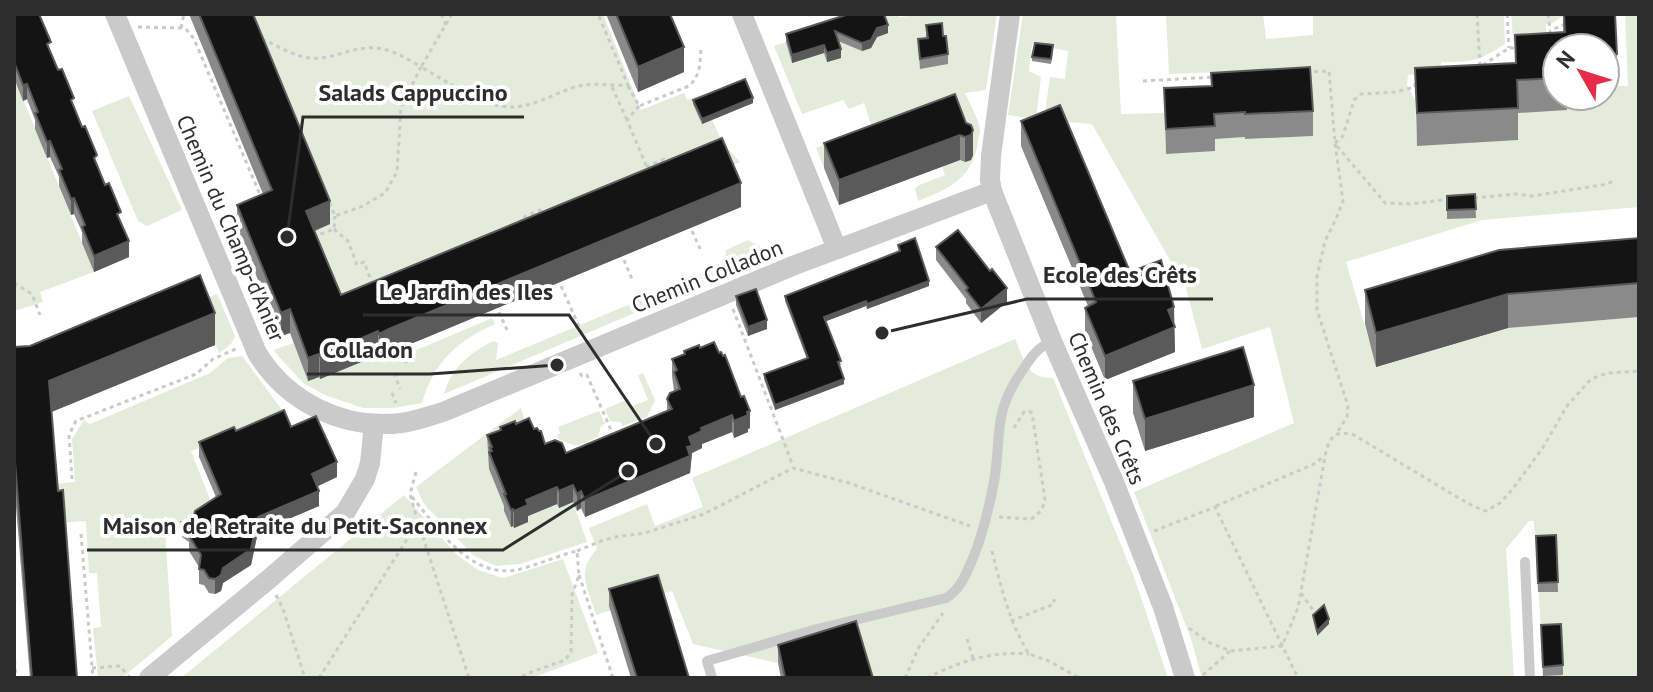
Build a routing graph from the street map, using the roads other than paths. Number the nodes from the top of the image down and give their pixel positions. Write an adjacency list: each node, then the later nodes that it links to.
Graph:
1 (115, 14): 8 (street, Chemin du Champ-d'Anier)
2 (742, 14): 5 (street)
3 (1010, 14): 4 (street, Chemin des Crêts)
4 (992, 191): 5 (street, Chemin Colladon); 6 (street, Chemin des Crêts)
5 (837, 249): 7 (street, Chemin Colladon)
6 (1052, 341): 11 (lane); 12 (street, Chemin des Crêts)
7 (443, 412): 8 (street, Chemin du Champ-d'Anier)
8 (374, 424): 10 (street)
9 (1525, 562): 13 (lane)
10 (149, 678)
11 (712, 678)
12 (1185, 678)
13 (1530, 678)

